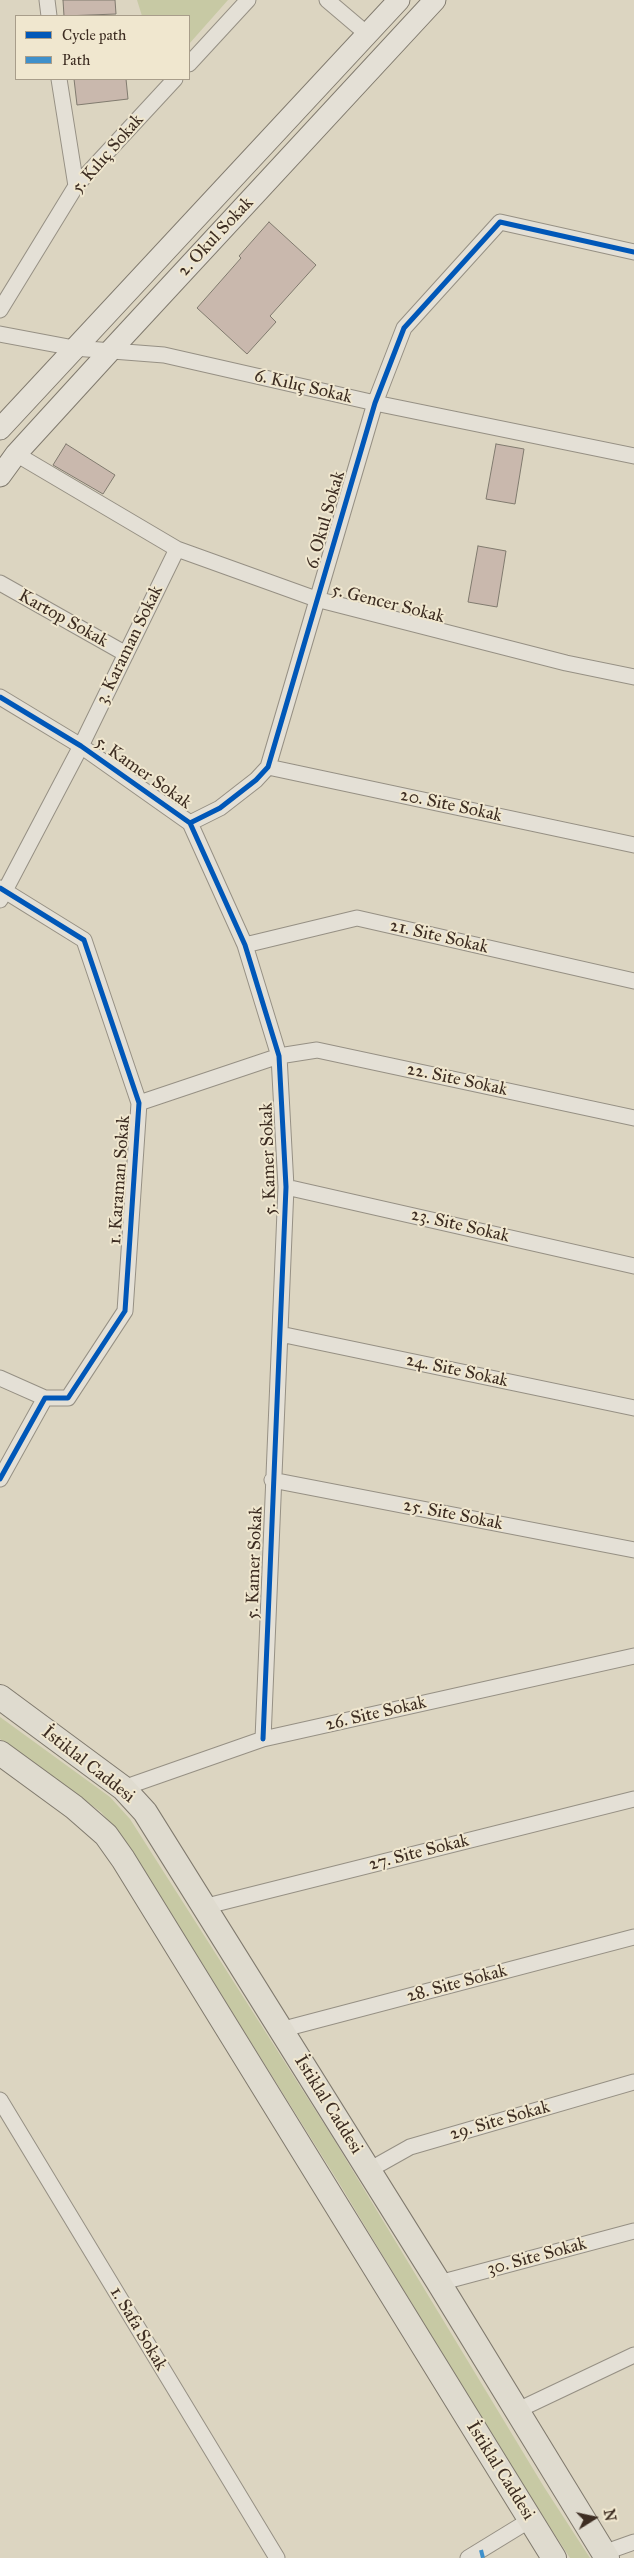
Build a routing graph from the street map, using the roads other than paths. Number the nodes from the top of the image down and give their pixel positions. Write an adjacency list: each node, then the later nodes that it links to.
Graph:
1 (47, 0): 6 (street)
2 (248, 0): 8 (street)
3 (327, 0): 7 (street)
4 (399, 0): 7 (street, 2. Okul Sokak)
5 (435, 0): 16 (street, 2. Okul Sokak)
6 (50, 15)
7 (367, 34): 15 (street, 2. Okul Sokak)
8 (190, 63)
9 (59, 80): 11 (street)
10 (174, 80): 11 (street, 5. Kılıç Sokak)
11 (76, 186): 13 (street, 5. Kılıç Sokak)
12 (634, 252): 17 (street, 6. Okul Sokak)
13 (0, 310)
14 (0, 334): 15 (street, 6. Kılıç Sokak)
15 (74, 348): 16 (street, 6. Kılıç Sokak); 18 (street, 2. Okul Sokak)
16 (111, 350): 17 (street, 6. Kılıç Sokak); 19 (street, 2. Okul Sokak)
17 (375, 403): 20 (street, 6. Kılıç Sokak); 24 (street, 6. Okul Sokak)
18 (0, 429)
19 (16, 454): 21 (street, 2. Okul Sokak); 22 (street, 5. Gencer Sokak)
20 (634, 456)
21 (0, 476)
22 (177, 549): 24 (street, 5. Gencer Sokak); 25 (street, 3. Karaman Sokak)
23 (0, 583): 25 (street, Kartop Sokak)
24 (316, 600): 26 (street, 5. Gencer Sokak); 29 (street, 6. Okul Sokak)
25 (126, 654): 28 (street, 3. Karaman Sokak)
26 (634, 677)
27 (0, 697): 28 (street, 5. Kamer Sokak)
28 (81, 746): 30 (street, 5. Kamer Sokak); 32 (street, 3. Karaman Sokak)
29 (268, 768): 30 (street); 31 (street, 20. Site Sokak)
30 (190, 823): 33 (street, 5. Kamer Sokak)
31 (634, 845)
32 (2, 892): 36 (street, 1. Karaman Sokak)
33 (245, 945): 34 (street, 21. Site Sokak); 35 (street, 5. Kamer Sokak)
34 (634, 981)
35 (279, 1056): 36 (street, 22. Site Sokak); 37 (street, 22. Site Sokak); 38 (street, 5. Kamer Sokak)
36 (140, 1103): 42 (street, 1. Karaman Sokak)
37 (634, 1118)
38 (286, 1187): 39 (street, 23. Site Sokak); 40 (street, 5. Kamer Sokak)
39 (634, 1266)
40 (280, 1334): 43 (street, 24. Site Sokak); 45 (street, 5. Kamer Sokak)
41 (0, 1378): 42 (street)
42 (45, 1398): 44 (street)
43 (634, 1408)
44 (0, 1479)
45 (272, 1480): 46 (street, 25. Site Sokak); 49 (street, 5. Kamer Sokak)
46 (634, 1550)
47 (634, 1656): 49 (street, 26. Site Sokak)
48 (0, 1697): 51 (main road, İstiklal Caddesi)
49 (263, 1739): 51 (street, 26. Site Sokak)
50 (0, 1753): 63 (main road, İstiklal Caddesi)
51 (123, 1788): 53 (main road, İstiklal Caddesi)
52 (634, 1799): 53 (street, 27. Site Sokak)
53 (203, 1906): 55 (main road, İstiklal Caddesi)
54 (634, 1937): 55 (street, 28. Site Sokak)
55 (280, 2030): 58 (main road, İstiklal Caddesi)
56 (634, 2082): 58 (street, 29. Site Sokak)
57 (0, 2100): 66 (street, 1. Safa Sokak)
58 (369, 2170): 60 (main road, İstiklal Caddesi)
59 (634, 2231): 60 (street, 30. Site Sokak)
60 (439, 2283): 62 (main road, İstiklal Caddesi)
61 (634, 2355): 62 (street)
62 (516, 2411): 65 (main road, İstiklal Caddesi)
63 (530, 2520): 67 (street); 68 (main road, İstiklal Caddesi)
64 (634, 2542): 65 (street)
65 (605, 2555)
66 (277, 2558)
67 (468, 2558)
68 (554, 2558)

